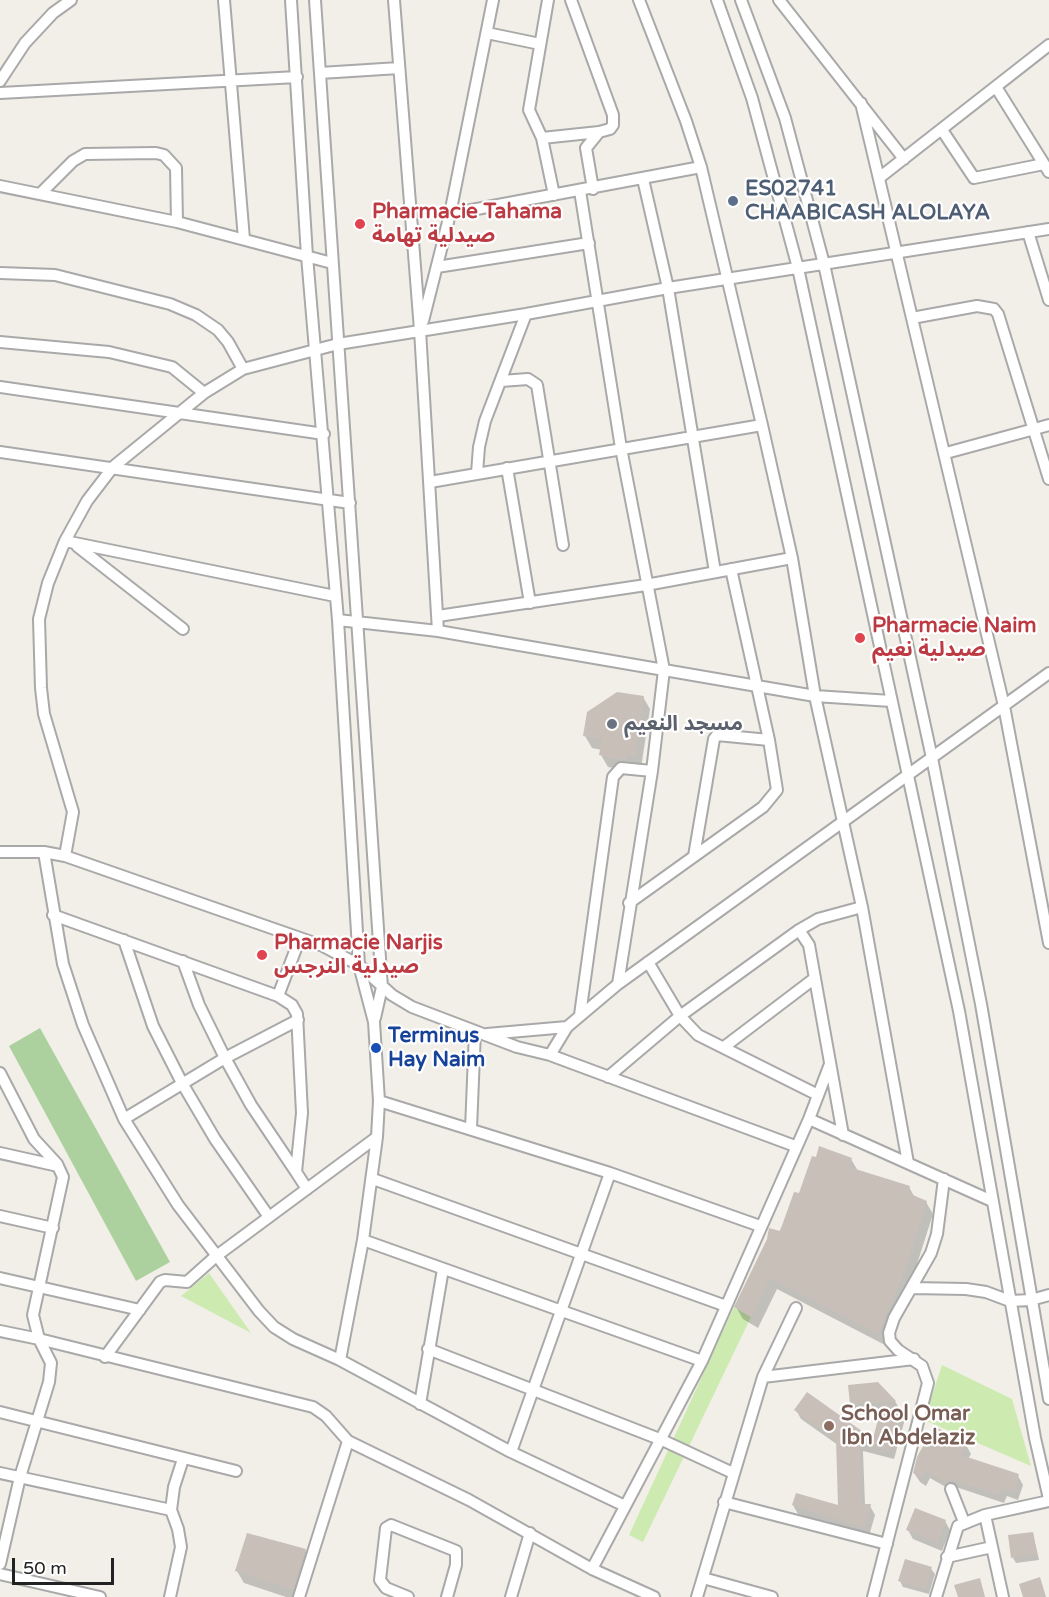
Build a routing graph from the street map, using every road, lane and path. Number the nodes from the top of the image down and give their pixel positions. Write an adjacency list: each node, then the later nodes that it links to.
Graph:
1 (71, 0): 19 (street)
2 (224, 0): 20 (street)
3 (291, 0): 18 (street)
4 (315, 0): 17 (street)
5 (394, 0): 16 (street)
6 (493, 0): 13 (street)
7 (548, 0): 14 (street)
8 (571, 0): 25 (street)
9 (639, 0): 28 (street)
10 (717, 0): 48 (street)
11 (741, 0): 46 (street)
12 (779, 0): 23 (street)
13 (487, 33): 14 (street); 37 (street)
14 (540, 44): 26 (street)
15 (1049, 45): 21 (street)
16 (399, 68): 17 (street); 56 (street)
17 (320, 73): 45 (street)
18 (297, 77): 20 (street); 44 (street)
19 (0, 81)
20 (230, 82): 22 (street); 41 (street)
21 (996, 87): 24 (street); 29 (street)
22 (0, 93)
23 (861, 104): 27 (street); 30 (street)
24 (942, 130): 27 (street); 29 (street)
25 (599, 132): 26 (street); 33 (street)
26 (542, 138): 36 (street)
27 (904, 159): 30 (street)
28 (701, 167): 31 (street); 50 (street)
29 (1046, 168)
30 (879, 178): 43 (street)
31 (643, 179): 33 (street); 51 (street)
32 (0, 186): 35 (street)
33 (593, 189): 34 (street)
34 (580, 191): 36 (street); 42 (street)
35 (40, 193): 38 (street); 38 (street)
36 (555, 195): 37 (street)
37 (450, 214): 47 (street)
38 (177, 222): 41 (street)
39 (1049, 229): 40 (street)
40 (1028, 232): 43 (street); 52 (street)
41 (244, 239): 44 (street)
42 (590, 243): 47 (street); 53 (street)
43 (897, 253): 46 (street); 55 (street)
44 (307, 256): 45 (street); 59 (street)
45 (332, 263): 58 (street)
46 (824, 264): 48 (street); 101 (street)
47 (437, 267): 56 (street)
48 (798, 268): 50 (street); 98 (street)
49 (0, 273): 60 (street)
50 (728, 279): 51 (street); 65 (street)
51 (668, 288): 53 (street); 69 (street)
52 (1049, 300)
53 (599, 301): 54 (street); 70 (street)
54 (526, 314): 56 (street); 61 (street)
55 (912, 318): 67 (street); 72 (street)
56 (420, 330): 58 (street); 78 (street)
57 (0, 342): 63 (street)
58 (338, 344): 59 (street); 80 (street)
59 (315, 349): 60 (street); 68 (street)
60 (243, 369): 63 (street)
61 (501, 381): 73 (street); 76 (street)
62 (0, 387): 64 (street)
63 (204, 393): 64 (street)
64 (177, 413): 68 (street); 74 (street)
65 (762, 425): 69 (street); 83 (street)
66 (1049, 425): 67 (street)
67 (1034, 429): 72 (street); 77 (street)
68 (324, 434): 79 (street)
69 (693, 437): 70 (street); 85 (street)
70 (621, 448): 73 (street); 86 (street)
71 (0, 452): 74 (street)
72 (946, 453): 99 (street)
73 (548, 461): 75 (street); 82 (street)
74 (113, 467): 79 (street); 81 (street)
75 (507, 468): 76 (street); 88 (street)
76 (477, 473): 78 (street)
77 (1049, 479)
78 (430, 482): 89 (street)
79 (329, 501): 80 (street); 87 (street)
80 (350, 503): 91 (street)
81 (70, 542): 87 (street); 92 (street); 107 (street)
82 (563, 545)
83 (792, 558): 84 (street); 97 (street)
84 (731, 569): 85 (street); 96 (street)
85 (715, 572): 86 (street)
86 (646, 585): 88 (street); 94 (street)
87 (335, 596): 90 (street)
88 (530, 603): 89 (street)
89 (438, 616): 93 (street)
90 (338, 620): 91 (street); 120 (street)
91 (357, 622): 93 (street); 123 (street)
92 (183, 629)
93 (438, 632): 94 (street)
94 (664, 670): 96 (street); 102 (street)
95 (1049, 673): 99 (street)
96 (758, 685): 97 (street); 100 (street)
97 (815, 696): 98 (street); 104 (street)
98 (891, 701): 103 (street)
99 (1004, 706): 101 (street); 110 (street)
100 (769, 740): 108 (street); 108 (street)
101 (932, 758): 103 (street); 168 (street)
102 (652, 771): 111 (street); 125 (street)
103 (910, 774): 104 (street); 155 (street)
104 (844, 822): 112 (street); 119 (street)
105 (0, 852): 106 (street)
106 (44, 852): 107 (street); 113 (street)
107 (65, 856): 115 (street)
108 (694, 856): 111 (street)
109 (1049, 871): 110 (street)
110 (1036, 874): 117 (street)
111 (629, 903): 122 (street)
112 (862, 907): 114 (street); 148 (street)
113 (53, 915): 116 (street); 141 (street)
114 (799, 930): 121 (street); 126 (street)
115 (300, 938): 120 (street); 124 (street)
116 (124, 940): 118 (street); 137 (street)
117 (1049, 940)
118 (183, 961): 124 (street); 133 (street)
119 (648, 962): 122 (street); 126 (street)
120 (359, 965): 123 (street); 128 (street)
121 (815, 978): 131 (street); 134 (street)
122 (618, 984): 125 (street)
123 (382, 987): 128 (street); 130 (street)
124 (278, 996): 127 (street)
125 (580, 1015): 129 (street)
126 (680, 1016): 131 (street); 136 (street)
127 (298, 1020): 133 (street); 150 (street)
128 (374, 1022): 140 (street)
129 (567, 1027): 130 (street); 132 (street)
130 (481, 1032): 132 (street); 143 (street)
131 (724, 1047): 139 (street)
132 (550, 1055): 136 (street)
133 (225, 1058): 137 (street); 150 (street)
134 (830, 1064): 139 (street); 144 (street)
135 (0, 1073): 138 (street)
136 (608, 1077): 146 (street)
137 (182, 1083): 141 (street); 157 (street)
138 (5, 1091): 149 (street)
139 (818, 1095): 142 (street)
140 (379, 1101): 143 (street); 145 (street)
141 (124, 1119): 162 (street)
142 (809, 1119): 144 (street); 146 (street)
143 (471, 1129): 151 (street)
144 (843, 1135): 148 (street)
145 (377, 1137): 152 (street); 154 (street)
146 (795, 1146): 158 (street)
147 (0, 1153): 149 (street)
148 (908, 1163): 153 (street)
149 (58, 1166): 159 (street)
150 (297, 1172): 154 (street)
151 (610, 1173): 158 (street); 161 (street)
152 (373, 1179): 160 (street); 161 (street)
153 (944, 1179): 155 (street); 166 (street)
154 (307, 1189): 157 (street)
155 (992, 1201): 169 (street)
156 (0, 1216): 159 (street)
157 (269, 1217): 162 (street)
158 (760, 1226): 170 (street)
159 (53, 1228): 165 (street)
160 (363, 1240): 163 (street); 179 (street)
161 (582, 1254): 170 (street); 173 (street)
162 (215, 1257): 172 (street); 179 (street)
163 (443, 1269): 173 (street); 176 (street)
164 (0, 1278): 165 (street)
165 (39, 1287): 172 (street); 175 (street)
166 (912, 1288): 169 (street); 178 (street)
167 (1049, 1295): 168 (street)
168 (1031, 1300): 169 (street); 183 (street)
169 (1010, 1301): 196 (street)
170 (726, 1306): 180 (street)
171 (796, 1308): 181 (street)
172 (140, 1310): 177 (street)
173 (561, 1312): 180 (street); 182 (street)
174 (0, 1331): 175 (street)
175 (39, 1339): 177 (street); 186 (street)
176 (428, 1349): 182 (street); 184 (street)
177 (105, 1357): 188 (street)
178 (914, 1359): 181 (street); 203 (street)
179 (340, 1360): 184 (street)
180 (702, 1361): 187 (street)
181 (763, 1377): 193 (street)
182 (534, 1389): 187 (street); 189 (street)
183 (1049, 1399)
184 (420, 1404): 189 (street)
185 (0, 1412): 186 (street)
186 (36, 1420): 190 (street); 194 (street)
187 (662, 1440): 193 (street); 198 (street)
188 (348, 1441): 202 (street); 212 (street)
189 (511, 1452): 198 (street)
190 (183, 1459): 191 (street); 199 (street)
191 (236, 1471)
192 (0, 1473): 194 (street)
193 (733, 1473): 197 (street)
194 (20, 1477): 199 (street); 206 (street)
195 (951, 1489): 201 (street)
196 (1049, 1500): 200 (street)
197 (724, 1502): 203 (street); 209 (street)
198 (625, 1506): 207 (street)
199 (171, 1510): 211 (street)
200 (985, 1515): 201 (street); 204 (street)
201 (964, 1522): 205 (street)
202 (531, 1533): 207 (street); 215 (street)
203 (887, 1544): 219 (street)
204 (992, 1547): 205 (street); 221 (street)
205 (947, 1557): 220 (street)
206 (0, 1564)
207 (592, 1569): 216 (street)
208 (0, 1574): 210 (street)
209 (703, 1578): 217 (street); 218 (street)
210 (100, 1597)
211 (170, 1597)
212 (299, 1597)
213 (408, 1597): 214 (street)
214 (447, 1597)
215 (511, 1597)
216 (654, 1597)
217 (697, 1597)
218 (772, 1597)
219 (873, 1597)
220 (936, 1597)
221 (1003, 1597)

